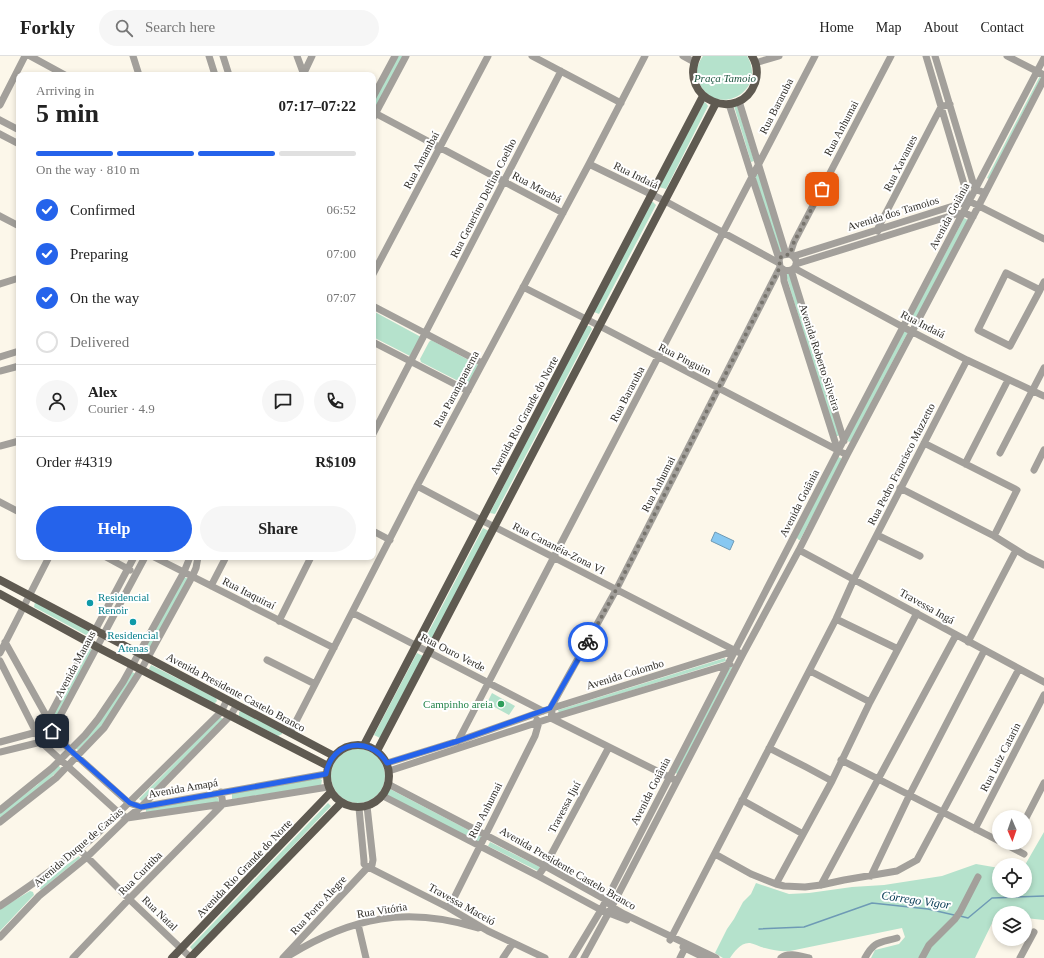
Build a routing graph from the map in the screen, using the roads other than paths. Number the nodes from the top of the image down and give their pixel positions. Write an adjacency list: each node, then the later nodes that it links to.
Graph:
1 (25, 56): 25 (street)
2 (30, 56): 26 (street)
3 (133, 56): 27 (street)
4 (210, 56): 28 (street)
5 (223, 56): 29 (street)
6 (297, 56): 30 (street)
7 (312, 56): 31 (street)
8 (395, 56): 35 (street)
9 (406, 56): 44 (street)
10 (488, 56): 50 (street, Rua Amambaí)
11 (532, 56): 23 (street)
12 (645, 56): 38 (street, Rua Paranapanema)
13 (683, 56): 21 (street)
14 (779, 56): 22 (street)
15 (814, 56): 52 (street, Rua Bararuba)
16 (891, 56): 70 (street, Rua Anhumai)
17 (926, 56): 43 (street)
18 (935, 56): 41 (street)
19 (1007, 56): 24 (street)
20 (1044, 58): 24 (street, Avenida Goiânia)
21 (695, 59): 36 (main road)
22 (754, 60): 37 (main road)
23 (561, 71): 38 (street); 54 (street, Rua Generino Delfino Coelho)
24 (1037, 71): 33 (street); 55 (street, Avenida Goiânia)
25 (17, 72)
26 (59, 72)
27 (138, 72)
28 (214, 72)
29 (228, 72)
30 (302, 72)
31 (304, 72)
32 (16, 74): 42 (street)
33 (1044, 75)
34 (1044, 79): 56 (street, Avenida Goiânia)
35 (376, 91)
36 (703, 96): 39 (main road); 57 (main road, Avenida Rio Grande do Norte)
37 (739, 101): 40 (main road); 52 (street)
38 (621, 102): 51 (street, Rua Paranapanema)
39 (716, 103): 40 (main road); 58 (main road)
40 (729, 104): 53 (street, Avenida Roberto Silveira)
41 (950, 104): 43 (street); 55 (street)
42 (0, 105)
43 (941, 107): 59 (street); 66 (street, Rua Xavantes)
44 (376, 110)
45 (376, 115): 50 (street, Rua Marabá)
46 (0, 120): 47 (street)
47 (16, 128)
48 (0, 134): 49 (street)
49 (16, 142)
50 (440, 147): 54 (street, Rua Marabá); 73 (street, Rua Amambaí)
51 (590, 164): 57 (street, Rua Indaiá); 62 (street, Rua Paranapanema)
52 (758, 164): 53 (street, Rua Bararuba); 70 (street)
53 (752, 177): 67 (street, Rua Bararuba); 71 (street, Avenida Roberto Silveira)
54 (504, 182): 62 (street, Rua Marabá); 84 (street, Rua Generino Delfino Coelho)
55 (975, 189): 56 (street); 59 (street, Avenida Goiânia)
56 (985, 193): 60 (street, Avenida Goiânia)
57 (651, 195): 58 (street, Rua Indaiá); 80 (main road, Avenida Rio Grande do Norte)
58 (665, 201): 67 (street, Rua Indaiá); 81 (main road)
59 (969, 201): 60 (street); 61 (street, Avenida Goiânia); 66 (street, Avenida dos Tamoios)
60 (980, 205): 64 (street, Avenida Goiânia); 69 (street)
61 (963, 212): 64 (street); 68 (street, Avenida dos Tamoios); 82 (street, Avenida Goiânia)
62 (563, 213): 77 (street, Rua Paranapanema)
63 (0, 216): 65 (street)
64 (973, 217): 83 (street, Avenida Goiânia)
65 (16, 224)
66 (877, 230): 68 (street); 70 (street, Avenida dos Tamoios)
67 (723, 232): 71 (street, Rua Indaiá); 88 (street, Rua Bararuba)
68 (879, 237): 72 (street, Avenida dos Tamoios)
69 (1044, 239)
70 (790, 254): 71 (street); 72 (street)
71 (780, 265): 72 (street); 96 (street, Rua Anhumai); 107 (street, Avenida Roberto Silveira)
72 (794, 267): 82 (street, Rua Indaiá); 102 (street, Avenida Roberto Silveira)
73 (376, 268)
74 (16, 279): 76 (street)
75 (1044, 282): 78 (street)
76 (0, 284)
77 (523, 287): 80 (street, Rua Pinguim); 91 (street, Rua Paranapanema)
78 (1040, 290): 78 (street)
79 (376, 308): 84 (street)
80 (586, 319): 81 (street, Rua Pinguim); 116 (main road, Avenida Rio Grande do Norte)
81 (599, 326): 88 (street, Rua Pinguim); 117 (main road)
82 (903, 326): 83 (street, Rua Indaiá); 102 (street, Avenida Goiânia)
83 (913, 332): 89 (street, Rua Indaiá); 105 (street, Avenida Goiânia)
84 (424, 334): 90 (street, Rua Generino Delfino Coelho); 91 (street)
85 (376, 344): 90 (street)
86 (16, 353): 87 (street)
87 (0, 357)
88 (658, 358): 96 (street, Rua Pinguim); 126 (street, Rua Bararuba)
89 (967, 360): 95 (street, Rua Indaiá); 103 (street, Rua Pedro Francisco Mazzetto)
90 (410, 362): 98 (street); 100 (street, Rua Generino Delfino Coelho)
91 (482, 363): 98 (street, Rua Paranapanema)
92 (16, 367): 94 (street)
93 (1044, 368): 97 (street)
94 (0, 371)
95 (1008, 380): 97 (street, Rua Indaiá); 110 (street)
96 (719, 389): 107 (street, Rua Pinguim); 145 (street, Rua Anhumai)
97 (1032, 390): 99 (street, Rua Indaiá); 108 (street)
98 (468, 391): 112 (street, Rua Paranapanema)
99 (1044, 396)
100 (376, 428)
101 (16, 441): 104 (street)
102 (844, 441): 105 (street); 107 (street, Avenida Goiânia)
103 (924, 443): 110 (street); 113 (street, Rua Pedro Francisco Mazzetto)
104 (0, 446)
105 (852, 446): 109 (street, Avenida Goiânia)
106 (1044, 450): 111 (street)
107 (838, 451): 109 (street, Rua Pinguim); 122 (street, Avenida Goiânia)
108 (1000, 453)
109 (847, 455): 123 (street, Avenida Goiânia)
110 (965, 464): 120 (street)
111 (1034, 470)
112 (417, 486): 116 (street, Rua Cananéia-Zona VI); 121 (street, Rua Paranapanema)
113 (900, 488): 119 (street, Rua Pedro Francisco Mazzetto); 120 (street)
114 (0, 502): 115 (street)
115 (16, 510)
116 (482, 520): 117 (street, Rua Cananéia-Zona VI); 160 (main road, Avenida Rio Grande do Norte)
117 (494, 527): 126 (street, Rua Cananéia-Zona VI); 167 (main road)
118 (376, 533): 121 (street)
119 (877, 534): 125 (street); 141 (street, Rua Pedro Francisco Mazzetto)
120 (994, 536): 124 (street)
121 (390, 540): 150 (street, Rua Paranapanema)
122 (790, 545): 123 (street, Travessa Ingá); 144 (street, Avenida Goiânia)
123 (799, 550): 141 (street, Travessa Ingá); 147 (street, Avenida Goiânia)
124 (1016, 550): 136 (street); 159 (street)
125 (920, 556)
126 (554, 557): 145 (street, Rua Cananéia-Zona VI); 181 (street, Rua Bararuba)
127 (47, 560): 148 (street)
128 (112, 560): 137 (street)
129 (132, 560): 137 (street, Avenida Manaus)
130 (143, 560): 139 (street, Avenida Manaus)
131 (160, 560): 138 (street, Rua Itaquiraí)
132 (189, 560): 138 (street)
133 (197, 560): 140 (street)
134 (224, 560): 143 (street)
135 (310, 560): 153 (street)
136 (1044, 565)
137 (128, 568): 139 (street); 154 (street, Avenida Manaus)
138 (184, 572): 140 (street, Rua Itaquiraí); 168 (street)
139 (136, 573): 155 (street, Avenida Manaus)
140 (192, 577): 143 (street, Rua Itaquiraí); 170 (street)
141 (854, 579): 151 (street, Travessa Ingá); 152 (street, Rua Pedro Francisco Mazzetto)
142 (0, 580): 148 (main road, Avenida Presidente Castelo Branco)
143 (211, 586): 153 (street, Rua Itaquiraí)
144 (766, 589): 147 (street); 164 (street, Avenida Goiânia)
145 (616, 590): 164 (street, Rua Cananéia-Zona VI); 188 (street, Rua Anhumai)
146 (0, 594): 149 (main road, Avenida Presidente Castelo Branco)
147 (775, 594): 169 (street, Avenida Goiânia)
148 (29, 595): 149 (street); 154 (main road, Avenida Presidente Castelo Branco)
149 (23, 606): 157 (street); 158 (main road, Avenida Presidente Castelo Branco)
150 (353, 613): 160 (street, Rua Ouro Verde); 162 (street, Rua Paranapanema)
151 (917, 613): 156 (street, Travessa Ingá); 163 (street)
152 (836, 619): 163 (street); 178 (street, Rua Pedro Francisco Mazzetto)
153 (279, 621): 162 (street, Rua Itaquiraí)
154 (94, 630): 155 (main road, Avenida Presidente Castelo Branco); 158 (street, Avenida Manaus)
155 (104, 635): 161 (street, Avenida Manaus); 168 (main road, Avenida Presidente Castelo Branco)
156 (956, 635): 159 (street, Travessa Ingá); 217 (street)
157 (6, 642): 166 (street); 193 (street, Avenida Amapá)
158 (87, 642): 161 (main road, Avenida Presidente Castelo Branco); 193 (street, Avenida Manaus)
159 (968, 642): 165 (street, Travessa Ingá)
160 (416, 645): 167 (street, Rua Ouro Verde); 202 (main road, Avenida Rio Grande do Norte)
161 (97, 647): 174 (main road, Avenida Presidente Castelo Branco); 195 (street, Avenida Manaus)
162 (334, 648): 183 (street, Rua Paranapanema)
163 (898, 649): 186 (street)
164 (734, 651): 169 (street, Rua Cananéia-Zona VI); 173 (street, Avenida Goiânia); 188 (street, Avenida Colombo)
165 (984, 651): 176 (street, Travessa Ingá); 225 (street)
166 (0, 652)
167 (429, 652): 181 (street, Rua Ouro Verde); 206 (main road)
168 (139, 653): 170 (main road, Avenida Presidente Castelo Branco); 174 (street)
169 (743, 654): 175 (street, Avenida Goiânia)
170 (148, 658): 177 (street); 185 (main road, Avenida Presidente Castelo Branco)
171 (267, 660): 183 (street)
172 (0, 661): 180 (street)
173 (728, 664): 175 (street); 192 (street, Avenida Colombo); 215 (street, Avenida Goiânia)
174 (132, 665): 177 (main road, Avenida Presidente Castelo Branco); 205 (street)
175 (737, 665): 218 (street, Avenida Goiânia)
176 (1019, 669): 182 (street, Travessa Ingá); 235 (street)
177 (141, 670): 189 (main road, Avenida Presidente Castelo Branco); 208 (street)
178 (810, 671): 186 (street); 204 (street, Rua Pedro Francisco Mazzetto)
179 (0, 676): 180 (street)
180 (11, 681): 196 (street)
181 (488, 682): 190 (street, Rua Ouro Verde); 198 (street, Rua Bararuba)
182 (1044, 682)
183 (315, 684): 197 (street, Rua Paranapanema)
184 (1044, 695): 239 (street, Rua Luiz Catarin)
185 (227, 700): 187 (main road, Avenida Presidente Castelo Branco); 189 (street, Avenida Duque de Caxias)
186 (870, 702): 211 (street)
187 (237, 705): 191 (street, Avenida Duque de Caxias); 197 (main road, Avenida Presidente Castelo Branco)
188 (550, 708): 190 (street, Avenida Colombo); 192 (street)
189 (221, 712): 191 (main road, Avenida Presidente Castelo Branco); 228 (street, Avenida Duque de Caxias)
190 (540, 712): 194 (street); 198 (street, Avenida Colombo)
191 (230, 716): 201 (main road, Avenida Presidente Castelo Branco); 231 (street, Avenida Duque de Caxias)
192 (551, 718): 194 (street, Avenida Colombo); 203 (street)
193 (48, 719): 195 (street, Avenida Amapá); 196 (street, Avenida Manaus)
194 (539, 722): 213 (street, Avenida Colombo); 241 (street, Rua Anhumai)
195 (52, 731): 200 (street, Avenida Manaus); 205 (street, Avenida Amapá)
196 (37, 732): 199 (street); 200 (street)
197 (290, 733): 201 (main road); 209 (main road, Avenida Presidente Castelo Branco)
198 (458, 741): 213 (street, Avenida Colombo)
199 (0, 742)
200 (41, 742): 207 (street); 210 (street)
201 (285, 743): 214 (main road, Avenida Presidente Castelo Branco)
202 (364, 745): 206 (main road); 209 (main road)
203 (609, 747): 215 (street); 249 (street, Travessa Ijuí)
204 (769, 748): 219 (street); 227 (street, Rua Pedro Francisco Mazzetto)
205 (70, 750): 208 (street, Avenida Amapá); 210 (street)
206 (377, 751): 213 (main road)
207 (0, 752)
208 (77, 756): 212 (street); 216 (street, Avenida Amapá)
209 (334, 756): 214 (main road)
210 (61, 759): 212 (street); 233 (street)
211 (841, 760): 217 (street); 219 (street)
212 (69, 766): 222 (street); 238 (street)
213 (388, 767): 221 (main road)
214 (327, 770): 223 (main road); 224 (street, Avenida Amapá)
215 (670, 778): 218 (street); 261 (street, Avenida Goiânia)
216 (102, 779): 222 (street); 228 (street, Avenida Amapá)
217 (879, 779): 225 (street); 256 (street)
218 (677, 781): 265 (street, Avenida Goiânia)
219 (832, 781): 240 (street)
220 (1044, 783): 234 (street)
221 (388, 784): 226 (main road); 241 (street, Avenida Presidente Castelo Branco)
222 (94, 789): 236 (street)
223 (329, 790): 229 (main road); 230 (street, Avenida Amapá); 274 (main road, Avenida Rio Grande do Norte)
224 (221, 792): 230 (street); 231 (street, Avenida Amapá)
225 (910, 794): 235 (street); 252 (street)
226 (383, 796): 232 (main road); 243 (street, Avenida Presidente Castelo Branco)
227 (742, 800): 240 (street); 246 (street, Rua Pedro Francisco Mazzetto)
228 (130, 803): 231 (street, Avenida Amapá); 236 (street, Avenida Duque de Caxias)
229 (341, 803): 232 (main road); 277 (main road)
230 (223, 804): 237 (street, Avenida Amapá); 260 (street, Rua Curitiba)
231 (141, 807): 237 (street, Avenida Duque de Caxias)
232 (363, 807): 250 (street)
233 (0, 810)
234 (1030, 810)
235 (942, 812): 239 (street); 252 (street)
236 (119, 813): 237 (street); 244 (street, Avenida Duque de Caxias)
237 (127, 818): 248 (street, Avenida Duque de Caxias)
238 (0, 822)
239 (975, 829): 242 (street)
240 (803, 834): 255 (street)
241 (486, 835): 243 (street, Rua Anhumai); 249 (street, Avenida Presidente Castelo Branco)
242 (992, 838)
243 (479, 847): 251 (street, Avenida Presidente Castelo Branco); 263 (street, Rua Anhumai)
244 (80, 850): 248 (street, Rua Natal); 257 (street, Avenida Duque de Caxias)
245 (1019, 850): 247 (street)
246 (715, 854): 255 (street); 270 (street, Rua Pedro Francisco Mazzetto)
247 (1024, 854)
248 (87, 857): 259 (street, Avenida Duque de Caxias); 260 (street, Rua Natal)
249 (545, 866): 251 (street, Travessa Ijuí); 254 (street, Avenida Presidente Castelo Branco)
250 (368, 867): 263 (street, Travessa Maceió); 278 (street, Rua Porto Alegre)
251 (538, 876): 258 (street, Avenida Presidente Castelo Branco)
252 (872, 876): 256 (street)
253 (978, 877): 290 (street)
254 (569, 880): 258 (street); 261 (street, Avenida Presidente Castelo Branco)
255 (776, 884): 256 (street)
256 (822, 885)
257 (31, 886): 259 (street); 262 (street, Avenida Duque de Caxias)
258 (564, 890): 264 (street, Avenida Presidente Castelo Branco)
259 (39, 896): 269 (street, Avenida Duque de Caxias)
260 (129, 899): 274 (street, Rua Natal); 275 (street, Rua Curitiba)
261 (606, 900): 264 (street, Avenida Goiânia); 265 (street, Avenida Presidente Castelo Branco)
262 (0, 906)
263 (449, 908): 267 (street, Travessa Maceió)
264 (601, 910): 265 (street, Avenida Presidente Castelo Branco); 282 (street, Avenida Goiânia)
265 (611, 910): 270 (street, Avenida Presidente Castelo Branco); 283 (street, Avenida Goiânia)
266 (358, 924): 267 (street, Rua Vitória); 278 (street, Rua Vitória); 279 (street)
267 (488, 931): 272 (street, Travessa Maceió)
268 (1034, 932): 291 (street)
269 (0, 937)
270 (671, 938): 273 (street, Avenida Presidente Castelo Branco); 286 (street, Avenida Presidente Castelo Branco)
271 (897, 938): 289 (street)
272 (513, 943): 280 (street); 281 (street, Travessa Maceió)
273 (685, 948): 284 (street); 285 (street, Avenida Presidente Castelo Branco)
274 (181, 949): 276 (main road, Avenida Rio Grande do Norte); 277 (street, Rua Natal)
275 (73, 958)
276 (172, 958)
277 (190, 958)
278 (284, 958)
279 (366, 958)
280 (503, 958)
281 (545, 958)
282 (572, 958)
283 (584, 958)
284 (680, 958)
285 (705, 958)
286 (716, 958)
287 (781, 958): 288 (street)
288 (809, 958)
289 (865, 958)
290 (922, 958)
291 (1020, 958)

